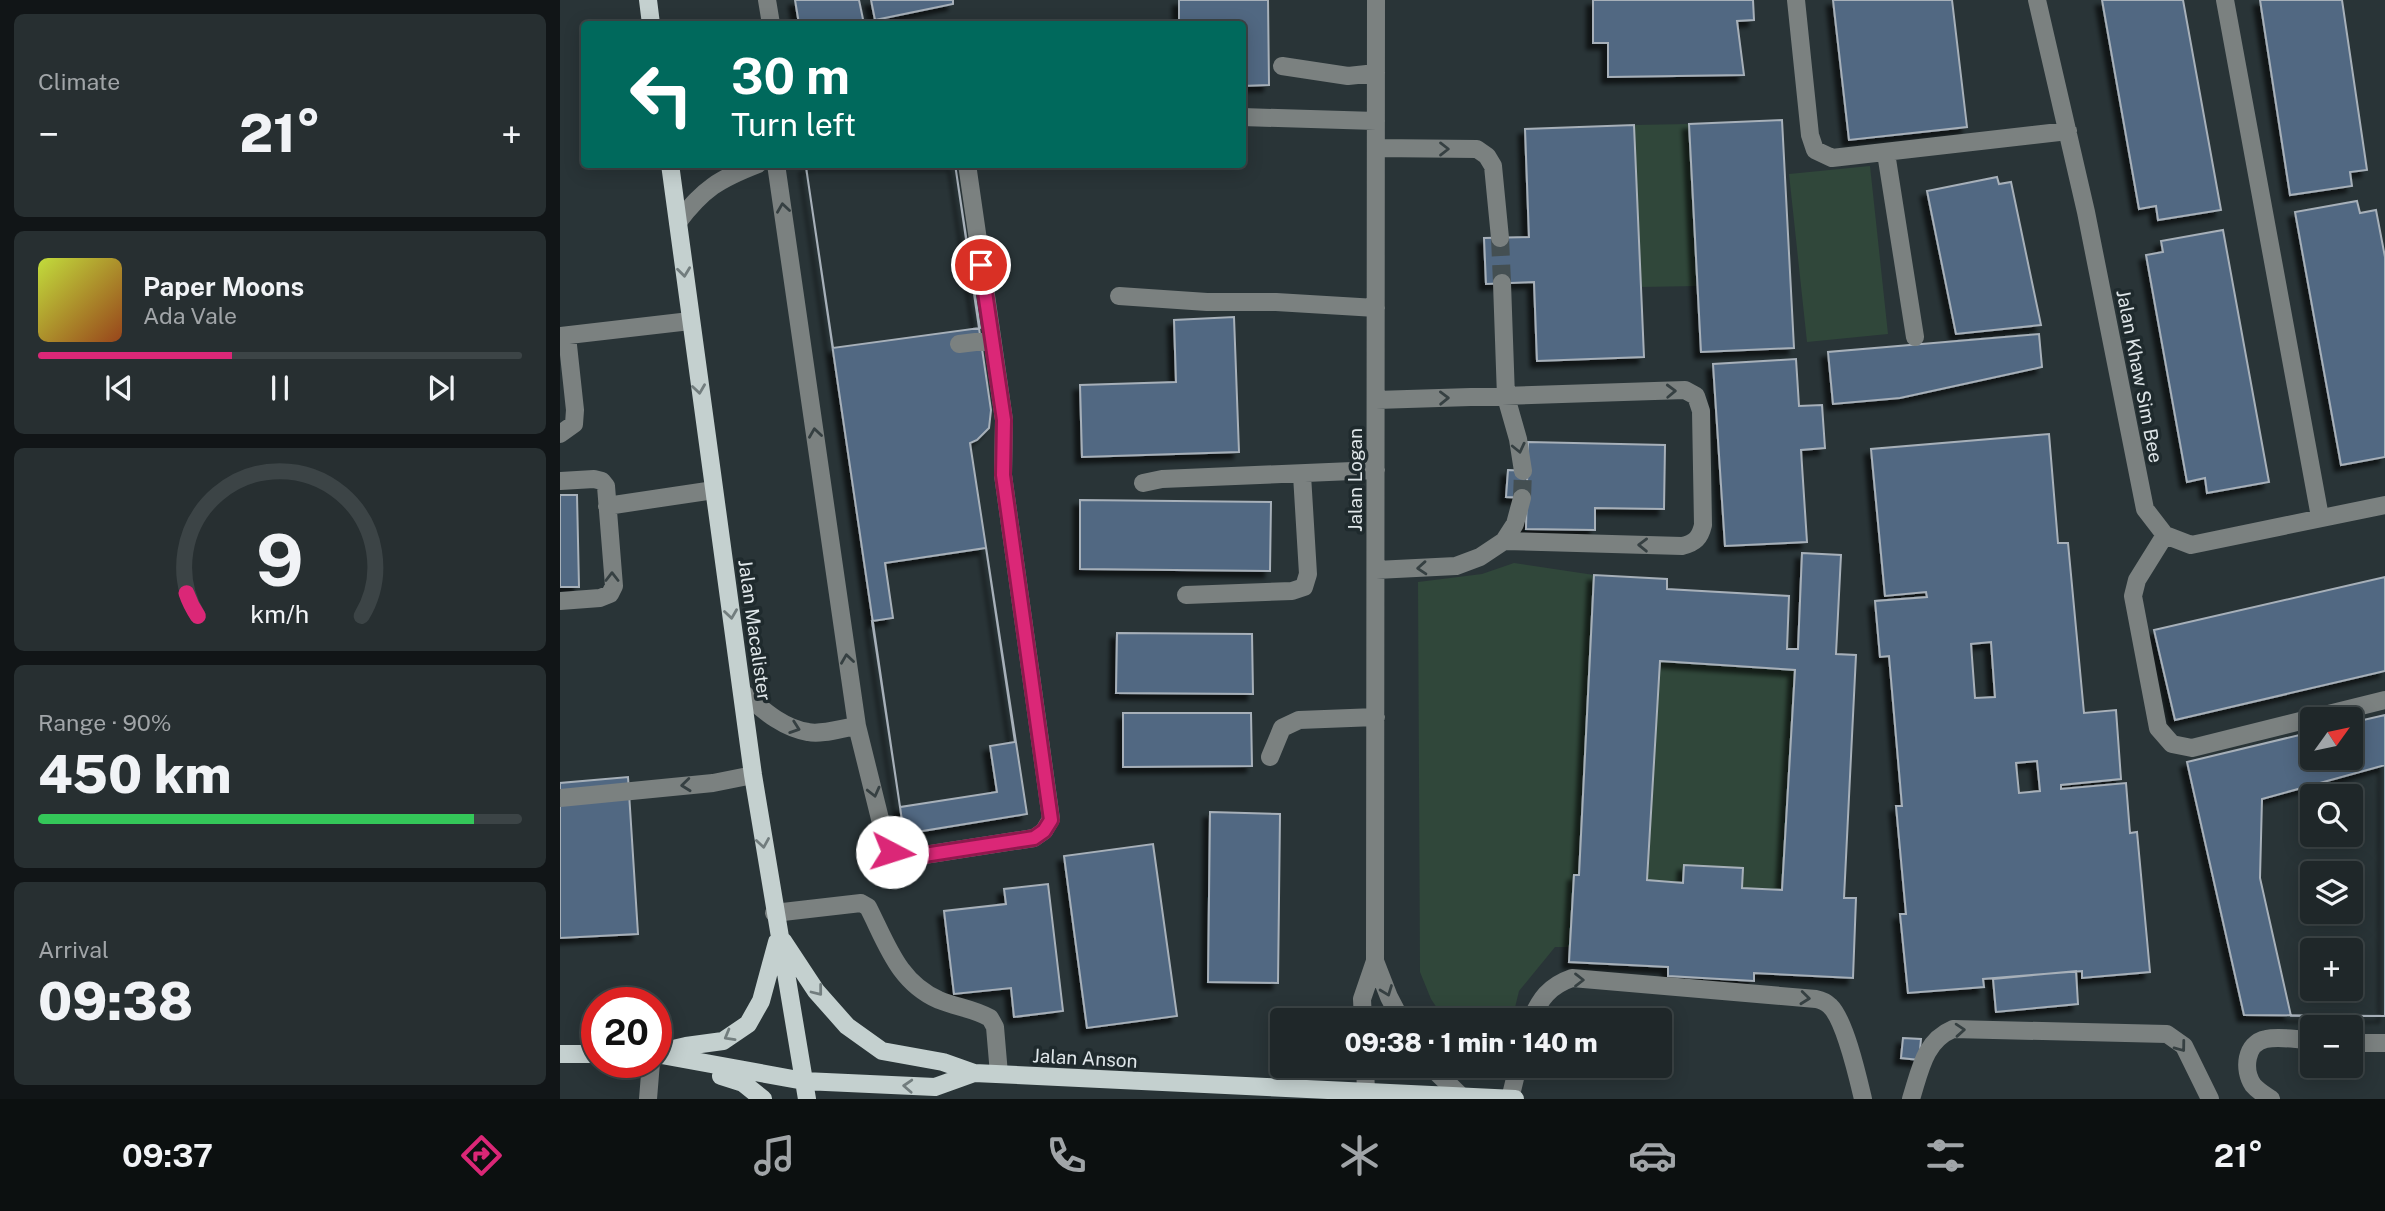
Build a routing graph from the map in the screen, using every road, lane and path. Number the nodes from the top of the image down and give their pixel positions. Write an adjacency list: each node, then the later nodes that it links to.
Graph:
1 (648, 0): 7 (main road)
2 (767, 0): 8 (street)
3 (1377, 0): 10 (street, Jalan Logan)
4 (1796, 0): 15 (street)
5 (2037, 0): 13 (street, Jalan Khaw Sim Bee)
6 (2225, 0): 42 (street)
7 (651, 21)
8 (770, 21)
9 (1282, 66): 10 (street)
10 (1376, 74): 12 (street, Jalan Logan)
11 (1246, 117): 12 (street)
12 (1376, 121): 14 (street, Jalan Logan)
13 (2068, 131): 15 (street); 43 (street, Jalan Khaw Sim Bee)
14 (1376, 148): 21 (street, one-way to 21); 24 (street, Jalan Logan)
15 (1886, 153): 27 (street)
16 (671, 168): 20 (main road, Jalan Macalister)
17 (749, 168): 20 (street)
18 (777, 168): 51 (street, one-way to 18)
19 (968, 168): 28 (street)
20 (678, 222): 25 (main road, Jalan Macalister, one-way to 25)
21 (1500, 238)
22 (1502, 283): 30 (street)
23 (1119, 296): 24 (street)
24 (1376, 308): 31 (street, Jalan Logan)
25 (690, 321): 26 (street); 38 (main road, Jalan Macalister, one-way to 38)
26 (563, 336): 32 (street)
27 (1915, 337)
28 (992, 340): 29 (street); 51 (street, one-way to 28)
29 (959, 344)
30 (1506, 397): 31 (street, one-way to 30); 34 (street, one-way to 34); 44 (street, one-way to 44)
31 (1376, 400): 33 (street, Jalan Logan)
32 (560, 433)
33 (1376, 470): 35 (street); 45 (street, Jalan Logan)
34 (1523, 471)
35 (1302, 475): 37 (street); 46 (street)
36 (560, 481): 41 (street)
37 (1143, 483)
38 (714, 490): 41 (street); 48 (main road, Jalan Macalister, one-way to 48)
39 (1522, 498): 44 (street)
40 (2385, 505): 42 (street)
41 (607, 506): 47 (street, one-way to 41)
42 (2320, 517): 43 (street)
43 (2165, 535): 49 (street)
44 (1504, 541): 45 (street, one-way to 45)
45 (1376, 570): 50 (street, Jalan Logan)
46 (1186, 595)
47 (560, 601)
48 (743, 693): 51 (street, one-way to 51); 53 (main road, Jalan Macalister)
49 (2385, 700)
50 (1376, 717): 52 (street); 57 (street, Jalan Logan)
51 (857, 726)
52 (1270, 757)
53 (753, 775): 54 (street, one-way to 54); 55 (main road, Jalan Macalister, one-way to 55)
54 (560, 797)
55 (774, 913): 56 (main road, Jalan Macalister); 70 (street)
56 (779, 935): 64 (main road, one-way to 64); 69 (main road, one-way to 69); 75 (main road, Jalan Macalister)
57 (1375, 961): 58 (street, Jalan Logan); 59 (street, Jalan Logan, one-way to 59)
58 (1362, 1008)
59 (1395, 1008)
60 (1537, 1008): 82 (street, one-way to 82)
61 (2300, 1039): 85 (street)
62 (2363, 1043): 63 (street)
63 (2385, 1043)
64 (672, 1050)
65 (560, 1054): 66 (main road)
66 (581, 1054)
67 (672, 1058): 75 (main road, Jalan Anson)
68 (672, 1059): 80 (main road)
69 (974, 1073): 70 (main road, Jalan Anson); 75 (main road, Jalan Anson, one-way to 75)
70 (999, 1074): 77 (main road, Jalan Anson)
71 (650, 1078): 79 (street)
72 (1365, 1078): 76 (street)
73 (1444, 1078): 78 (street)
74 (1516, 1078): 81 (street)
75 (805, 1090)
76 (1366, 1092): 77 (main road, Jalan Anson); 78 (main road, Jalan Anson)
77 (1334, 1095)
78 (1467, 1098): 81 (main road, Jalan Anson)
79 (648, 1099)
80 (762, 1099)
81 (1512, 1099)
82 (1863, 1099)
83 (1911, 1099): 84 (street, one-way to 84)
84 (2210, 1099)
85 (2271, 1099)

